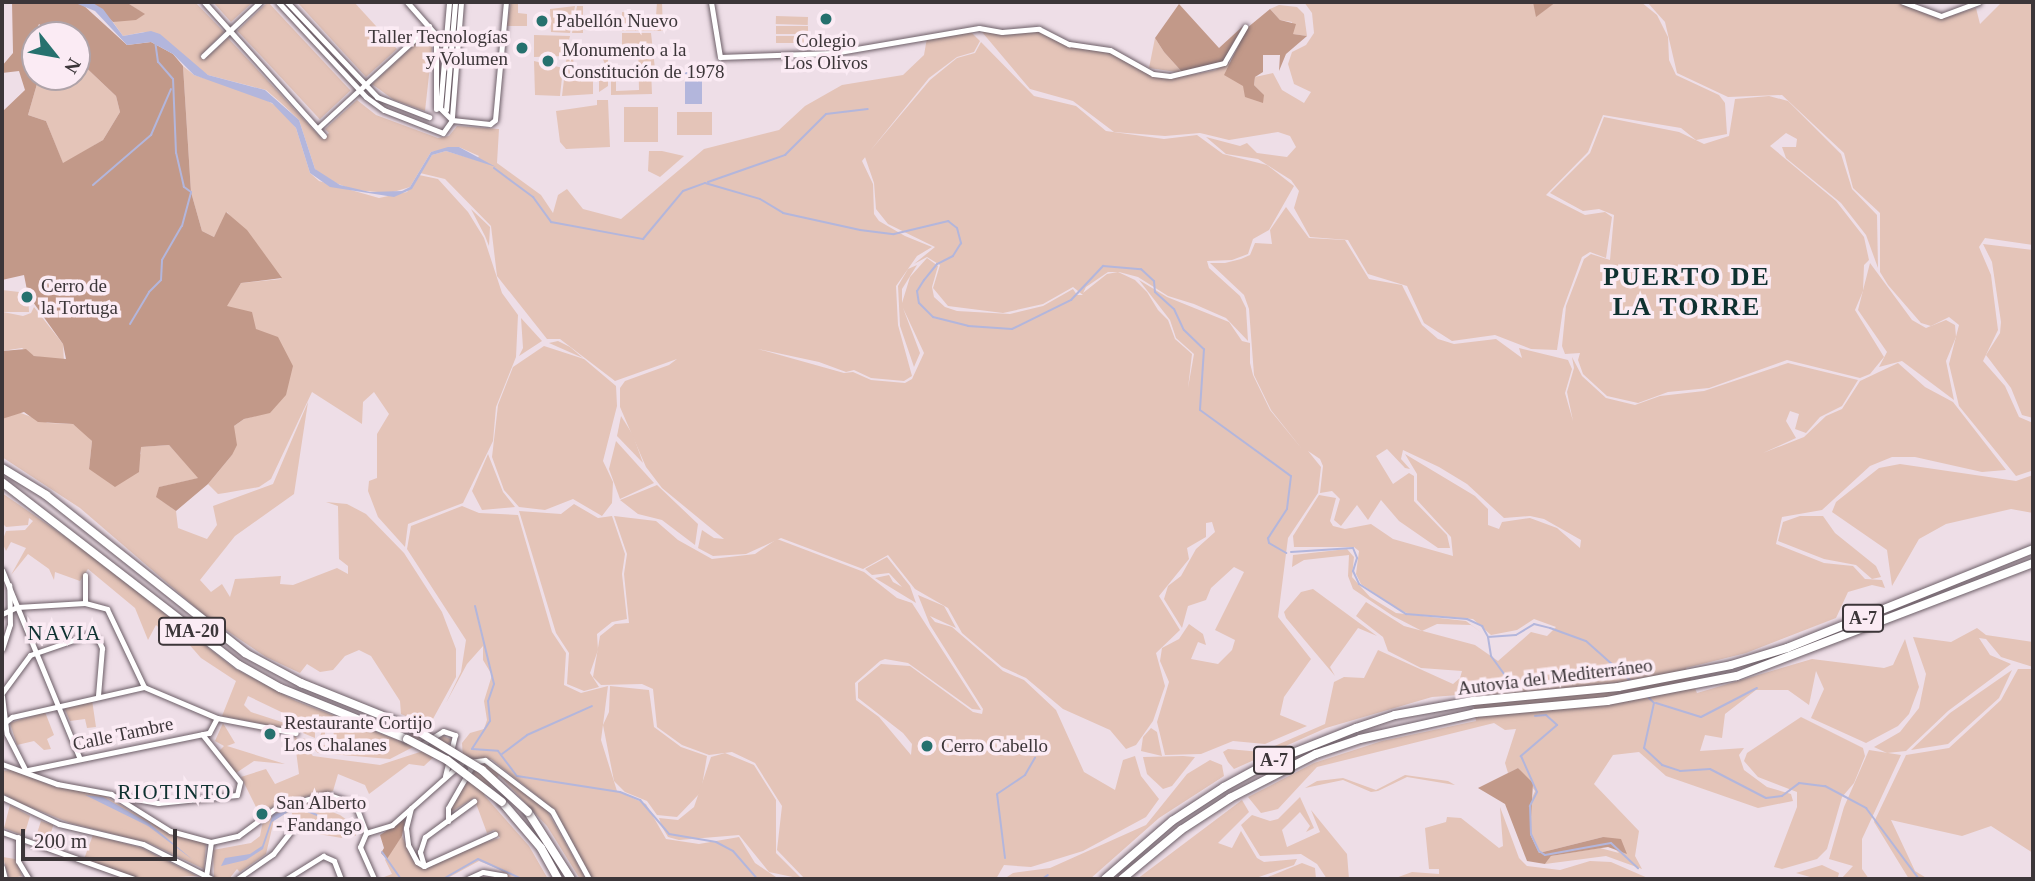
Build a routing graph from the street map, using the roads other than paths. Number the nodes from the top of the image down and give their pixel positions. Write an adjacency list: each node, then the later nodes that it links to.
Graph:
1 (204, 2): 15 (street)
2 (260, 2): 15 (street)
3 (278, 2): 20 (street)
4 (287, 2): 19 (street)
5 (407, 2): 13 (street)
6 (449, 2): 17 (street)
7 (456, 2): 21 (street)
8 (461, 2): 23 (street)
9 (506, 2): 23 (street)
10 (711, 2): 14 (street)
11 (1903, 2): 12 (street)
12 (1979, 2)
13 (429, 26): 16 (street); 19 (street)
14 (1245, 27)
15 (231, 30): 18 (street); 25 (street)
16 (436, 35): 17 (street); 21 (street)
17 (444, 55): 21 (street)
18 (203, 56)
19 (365, 85): 20 (street); 22 (street)
20 (359, 90): 24 (street); 25 (street)
21 (441, 109): 22 (street); 23 (street)
22 (429, 117): 24 (street)
23 (452, 118): 24 (street)
24 (429, 126)
25 (318, 128): 26 (street)
26 (324, 136)
27 (2, 468): 79 (highway, MA-20, bridge)
28 (2, 482): 78 (highway, MA-20, bridge)
29 (2033, 550): 81 (highway, Autovía del Mediterráneo / A-7)
30 (2033, 563): 82 (highway, Autovía del Mediterráneo / A-7)
31 (2, 570): 33 (street)
32 (85, 575): 34 (street)
33 (9, 585): 35 (street); 36 (street)
34 (85, 603): 35 (street); 40 (street)
35 (20, 608): 36 (street); 39 (street)
36 (10, 610): 37 (street); 38 (street)
37 (2, 614)
38 (2, 649)
39 (38, 653): 41 (street); 42 (street); 43 (street)
40 (144, 687): 42 (street); 44 (street)
41 (2, 695): 45 (street)
42 (98, 696): 43 (street)
43 (59, 705): 45 (street); 50 (street)
44 (217, 718): 46 (street); 47 (street, Calle Tambre)
45 (4, 723): 53 (street)
46 (296, 733)
47 (202, 734): 50 (street, Calle Tambre); 55 (street)
48 (424, 743): 49 (street)
49 (455, 744): 51 (street); 54 (street)
50 (80, 759): 53 (street, Calle Tambre)
51 (467, 761): 54 (street); 59 (street); 80 (street)
52 (2, 764): 53 (street)
53 (26, 770): 55 (street)
54 (445, 776): 58 (street)
55 (111, 794): 65 (street)
56 (2, 797): 69 (street)
57 (474, 801): 59 (street)
58 (412, 808): 62 (street); 66 (street)
59 (448, 821): 66 (street)
60 (290, 831): 73 (street)
61 (2, 832): 64 (street)
62 (366, 833): 65 (street); 76 (street)
63 (495, 834): 66 (street)
64 (18, 837): 71 (street); 72 (street)
65 (211, 842): 69 (street)
66 (424, 866)
67 (2, 867): 70 (street)
68 (505, 876): 77 (street)
69 (209, 878)
70 (5, 879)
71 (29, 879)
72 (134, 879)
73 (237, 879)
74 (286, 879): 75 (street)
75 (341, 879)
76 (374, 879)
77 (467, 879)
78 (558, 879)
79 (571, 879)
80 (589, 879)
81 (1105, 879)
82 (1122, 879)

